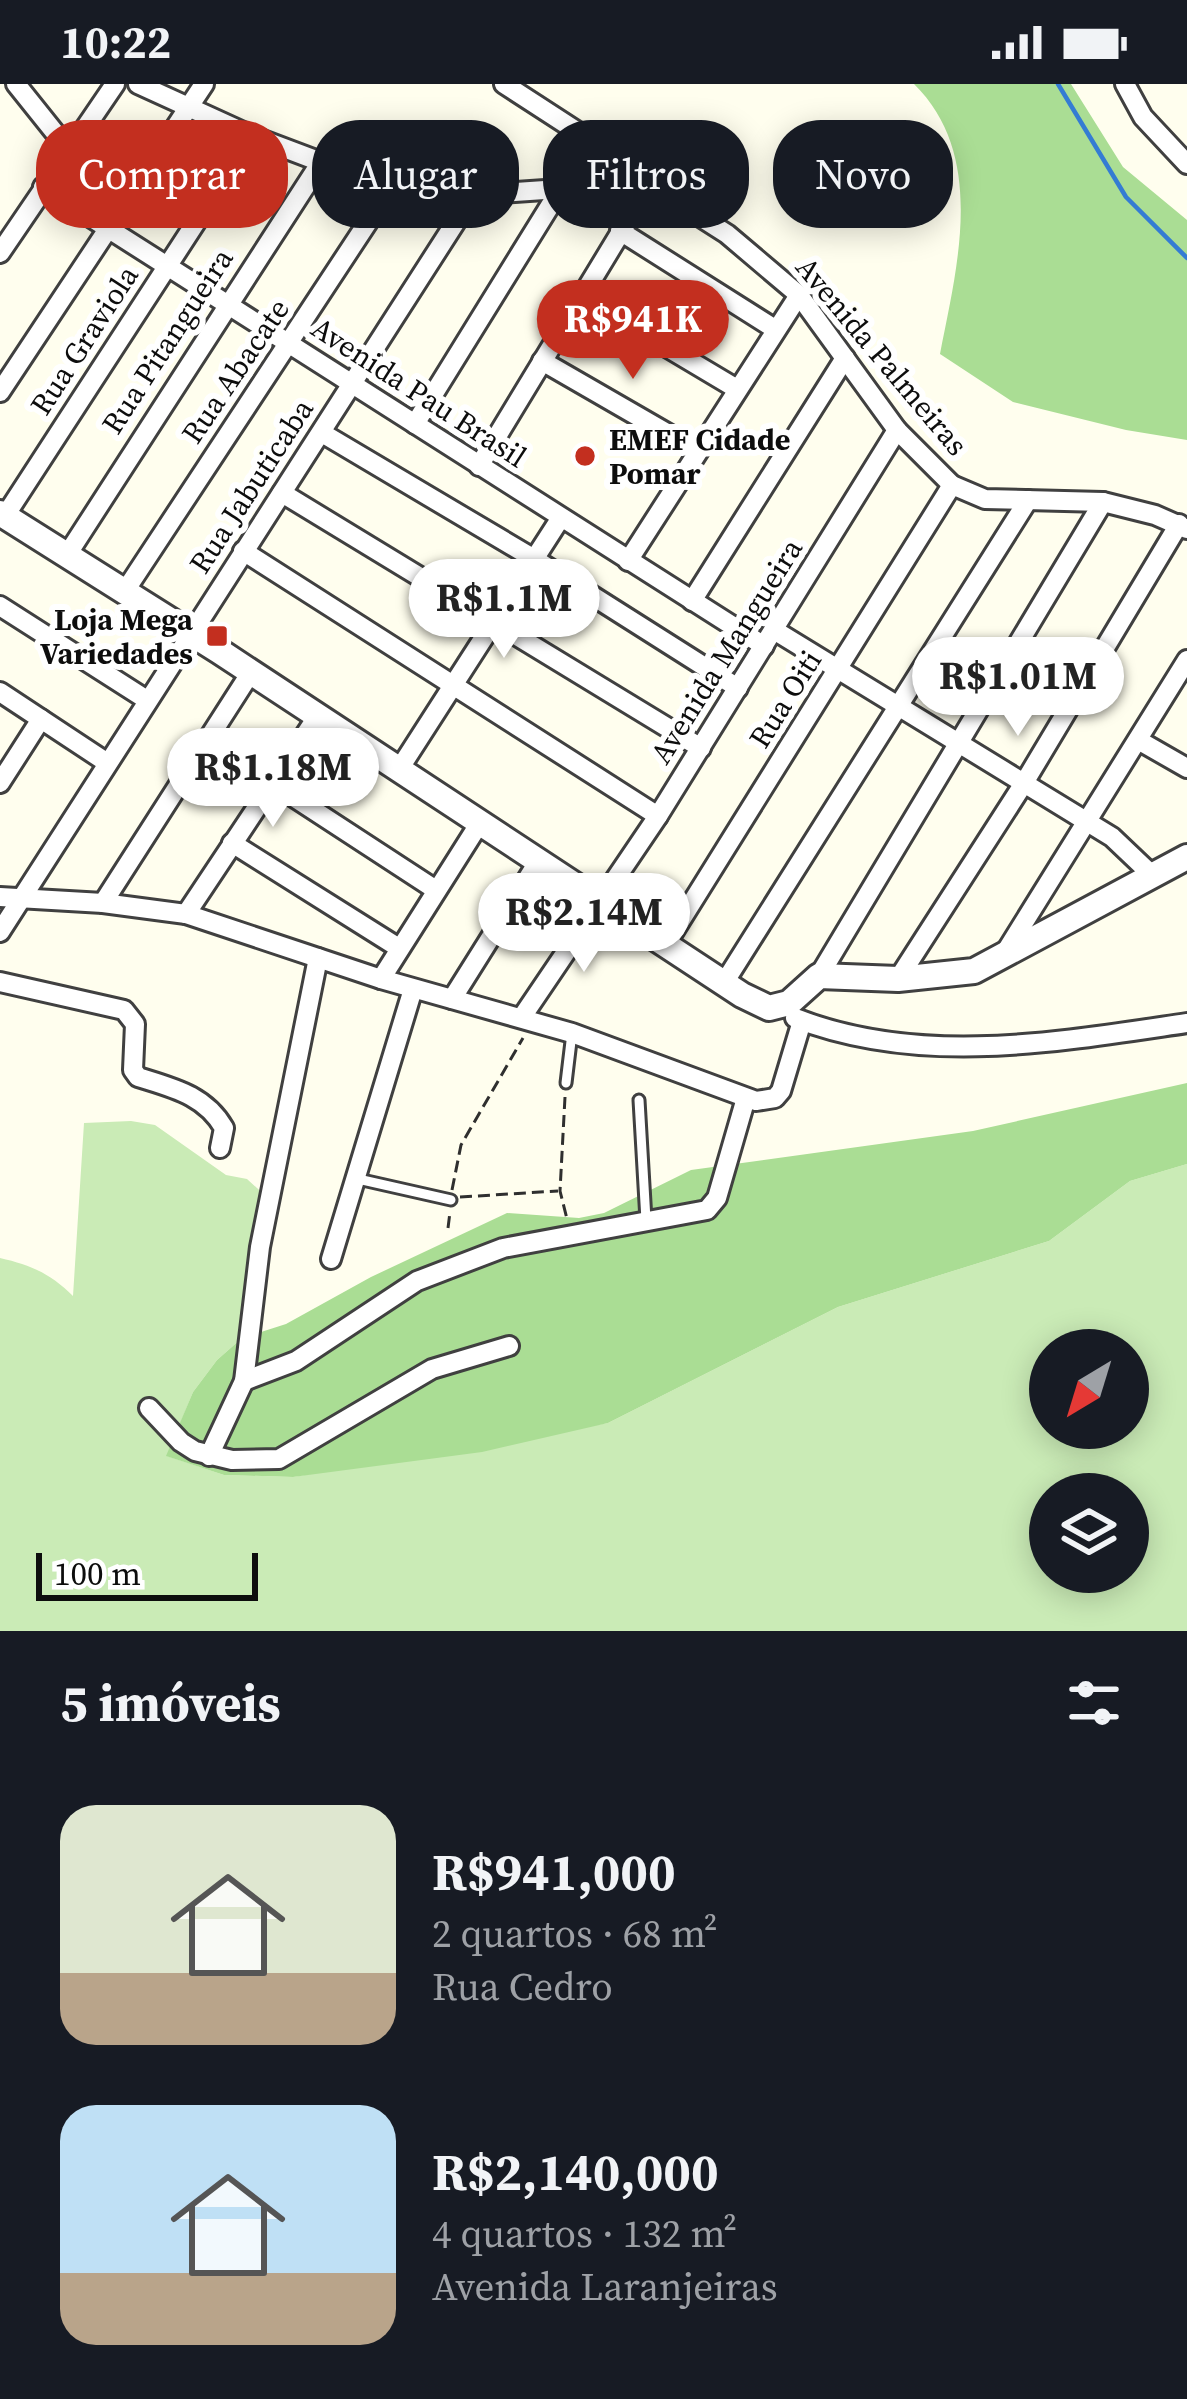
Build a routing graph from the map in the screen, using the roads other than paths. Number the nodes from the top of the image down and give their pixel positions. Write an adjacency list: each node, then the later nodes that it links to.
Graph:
1 (16, 84): 8 (street)
2 (116, 84): 9 (street)
3 (138, 84): 7 (street)
4 (204, 84): 7 (street)
5 (504, 84): 11 (street, Avenida Palmeiras)
6 (1126, 84): 12 (street)
7 (188, 110): 10 (street); 21 (street)
8 (45, 120)
9 (89, 120)
10 (213, 120)
11 (560, 120)
12 (1187, 164)
13 (312, 174): 27 (street, Rua Pitangueira)
14 (36, 198): 23 (street)
15 (543, 217): 35 (street)
16 (192, 228): 24 (street, Rua Graviola)
17 (366, 228): 29 (street, Rua Abacate)
18 (452, 228): 32 (street, Rua Jabuticaba)
19 (622, 228): 22 (street)
20 (718, 228): 25 (street, Avenida Palmeiras)
21 (108, 229): 24 (street, Avenida Pau Brasil); 34 (street)
22 (620, 231): 26 (street); 28 (street)
23 (0, 253)
24 (166, 268): 27 (street, Avenida Pau Brasil); 44 (street, Rua Graviola)
25 (799, 295): 28 (street); 30 (street, Avenida Palmeiras)
26 (581, 296): 31 (street); 33 (street)
27 (225, 304): 29 (street, Avenida Pau Brasil); 48 (street, Rua Pitangueira)
28 (775, 329): 33 (street)
29 (291, 344): 32 (street, Avenida Pau Brasil); 51 (street, Rua Abacate)
30 (845, 358): 36 (street, Avenida Palmeiras); 52 (street)
31 (542, 361): 38 (street); 39 (street)
32 (353, 385): 35 (street, Avenida Pau Brasil); 37 (street, Rua Jabuticaba)
33 (737, 389): 38 (street)
34 (0, 392)
35 (416, 424): 39 (street, Avenida Pau Brasil)
36 (897, 430): 40 (street, Avenida Palmeiras); 56 (street, Avenida Mangueira)
37 (322, 433): 41 (street, Rua Jabuticaba); 49 (street)
38 (698, 451): 50 (street)
39 (479, 466): 45 (street, Avenida Pau Brasil)
40 (952, 485): 42 (street, Avenida Palmeiras); 58 (street, Rua Oiti)
41 (282, 493): 47 (street, Rua Jabuticaba); 54 (street)
42 (1028, 500): 43 (street, Avenida Palmeiras); 65 (street)
43 (1103, 502): 46 (street, Avenida Palmeiras); 69 (street)
44 (2, 514): 48 (street)
45 (560, 520): 49 (street); 50 (street, Avenida Pau Brasil)
46 (1183, 527): 76 (street)
47 (243, 551): 55 (street, Rua Jabuticaba); 61 (street)
48 (67, 555): 51 (street)
49 (536, 560): 54 (street); 62 (street)
50 (628, 562): 52 (street, Avenida Pau Brasil)
51 (125, 591): 55 (street)
52 (692, 601): 56 (street, Avenida Pau Brasil)
53 (0, 606): 64 (street)
54 (495, 624): 61 (street); 70 (street)
55 (191, 633): 59 (street); 64 (street, Rua Jabuticaba)
56 (769, 638): 58 (street, Avenida Pau Brasil); 62 (street, Avenida Mangueira)
57 (1187, 659): 60 (street)
58 (838, 671): 65 (street, Avenida Pau Brasil); 91 (street, Rua Oiti)
59 (251, 672): 66 (street); 88 (street)
60 (1181, 684): 68 (street)
61 (455, 686): 73 (street); 77 (street)
62 (738, 688): 70 (street, Avenida Mangueira)
63 (0, 692): 67 (street)
64 (147, 700): 71 (street, Rua Jabuticaba)
65 (899, 709): 69 (street, Avenida Pau Brasil); 99 (street)
66 (316, 717): 73 (street); 75 (street)
67 (41, 719): 71 (street); 74 (street)
68 (1138, 740): 72 (street); 78 (street)
69 (961, 744): 76 (street, Avenida Pau Brasil); 95 (street)
70 (701, 748): 77 (street, Avenida Mangueira)
71 (106, 762): 86 (street, Rua Jabuticaba)
72 (1187, 767)
73 (398, 771): 79 (street)
74 (0, 782)
75 (272, 783): 80 (street); 84 (street)
76 (1024, 783): 78 (street, Avenida Pau Brasil); 97 (street)
77 (658, 816): 87 (street, Avenida Mangueira)
78 (1087, 821): 83 (street, Avenida Pau Brasil); 94 (street)
79 (479, 824): 82 (street); 84 (street)
80 (232, 843): 89 (street); 92 (street)
81 (1187, 857): 83 (street)
82 (538, 862): 87 (street); 101 (street)
83 (1153, 876): 94 (street)
84 (436, 890): 92 (street)
85 (0, 897): 86 (street)
86 (21, 898): 88 (street); 90 (street, Rua Jabuticaba)
87 (603, 902): 91 (street); 103 (street, Avenida Mangueira)
88 (103, 903): 89 (street)
89 (186, 914): 93 (street)
90 (0, 932)
91 (666, 944): 99 (street)
92 (399, 948): 96 (street)
93 (318, 958): 96 (street); 116 (street)
94 (1000, 960): 97 (street)
95 (819, 976): 97 (street); 102 (street)
96 (381, 979): 100 (street)
97 (898, 979)
98 (0, 982): 110 (street)
99 (724, 983): 102 (street)
100 (413, 989): 101 (street); 111 (street)
101 (452, 999): 103 (street)
102 (774, 1010): 104 (street)
103 (522, 1017): 106 (street)
104 (802, 1021): 105 (street); 108 (street)
105 (1187, 1023)
106 (572, 1033): 107 (lane); 108 (street)
107 (566, 1083)
108 (746, 1098): 113 (street)
109 (639, 1100): 113 (lane)
110 (220, 1148)
111 (358, 1179): 112 (lane); 114 (street)
112 (451, 1200)
113 (646, 1223): 116 (street)
114 (331, 1259)
115 (508, 1346): 118 (street)
116 (244, 1381): 118 (street)
117 (149, 1408): 118 (street)
118 (209, 1456)

